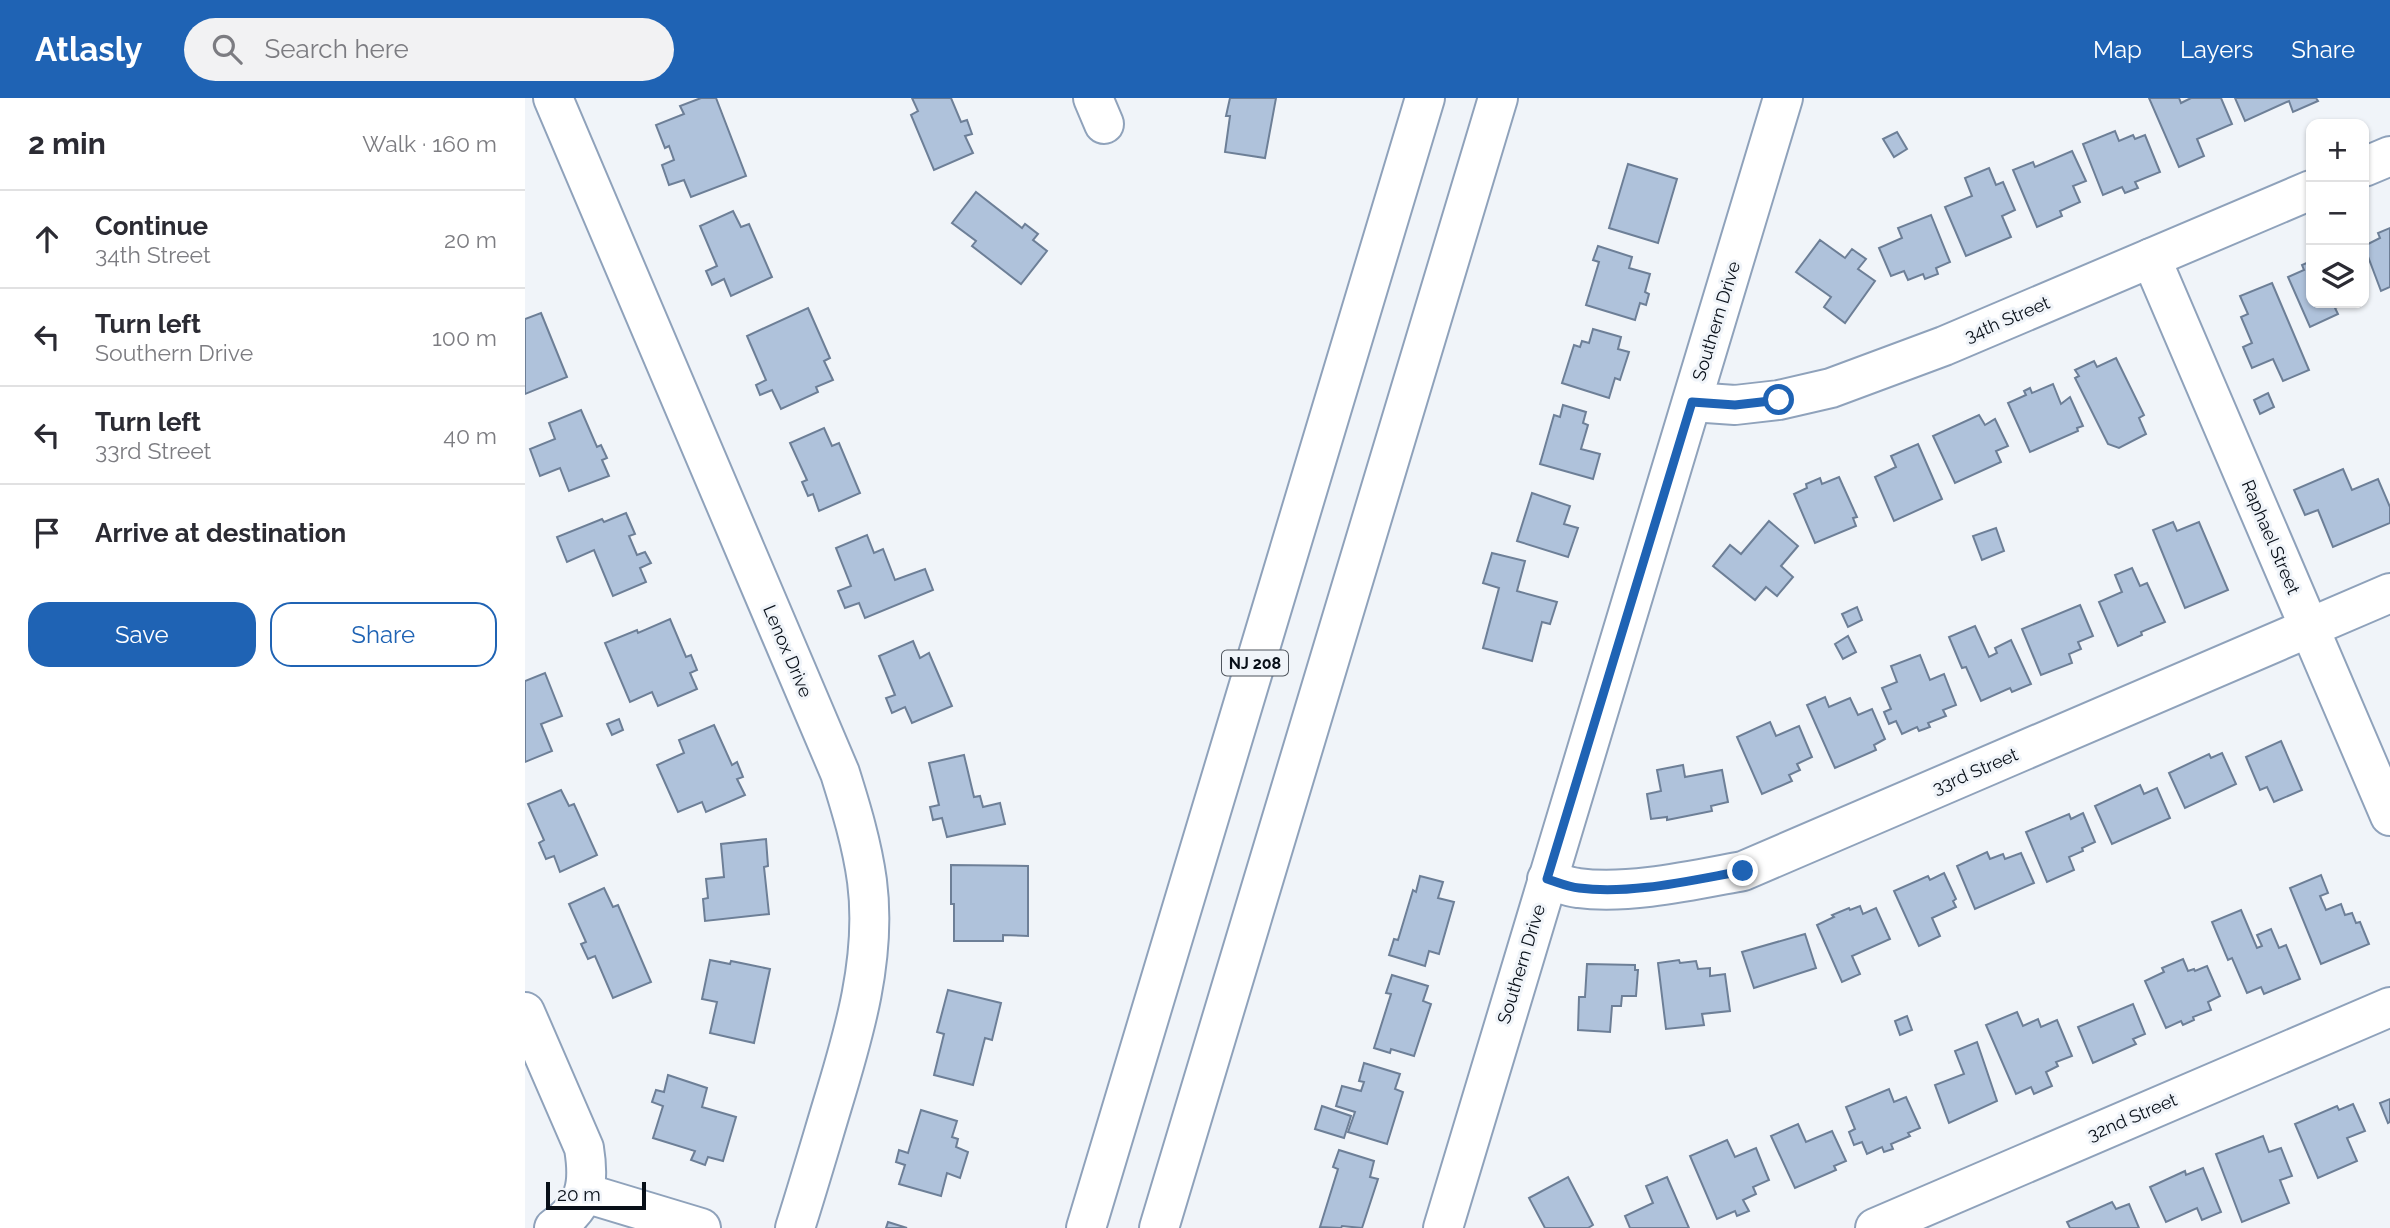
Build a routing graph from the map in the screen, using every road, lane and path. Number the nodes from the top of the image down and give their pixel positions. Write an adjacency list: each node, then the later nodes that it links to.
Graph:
1 (554, 98): 19 (main road, Lenox Drive)
2 (1425, 98): 20 (main road, NJ 208)
3 (1498, 98): 21 (main road)
4 (1783, 98): 9 (main road, Southern Drive)
5 (2390, 156): 6 (main road)
6 (2369, 165)
7 (2306, 192): 8 (main road, 34th Street)
8 (2151, 258): 9 (main road, 34th Street); 11 (main road, Raphael Street)
9 (1692, 402): 13 (main road, Southern Drive)
10 (2390, 593): 11 (main road, 33rd Street)
11 (2309, 627): 12 (main road, Raphael Street); 13 (main road, 33rd Street)
12 (2390, 816)
13 (1547, 879): 22 (main road, Southern Drive)
14 (2390, 1007): 23 (main road, 32nd Street)
15 (525, 1012): 16 (main road)
16 (585, 1193): 17 (main road); 18 (main road)
17 (554, 1228)
18 (701, 1228)
19 (795, 1228)
20 (1086, 1228)
21 (1159, 1228)
22 (1443, 1228)
23 (1875, 1228)

